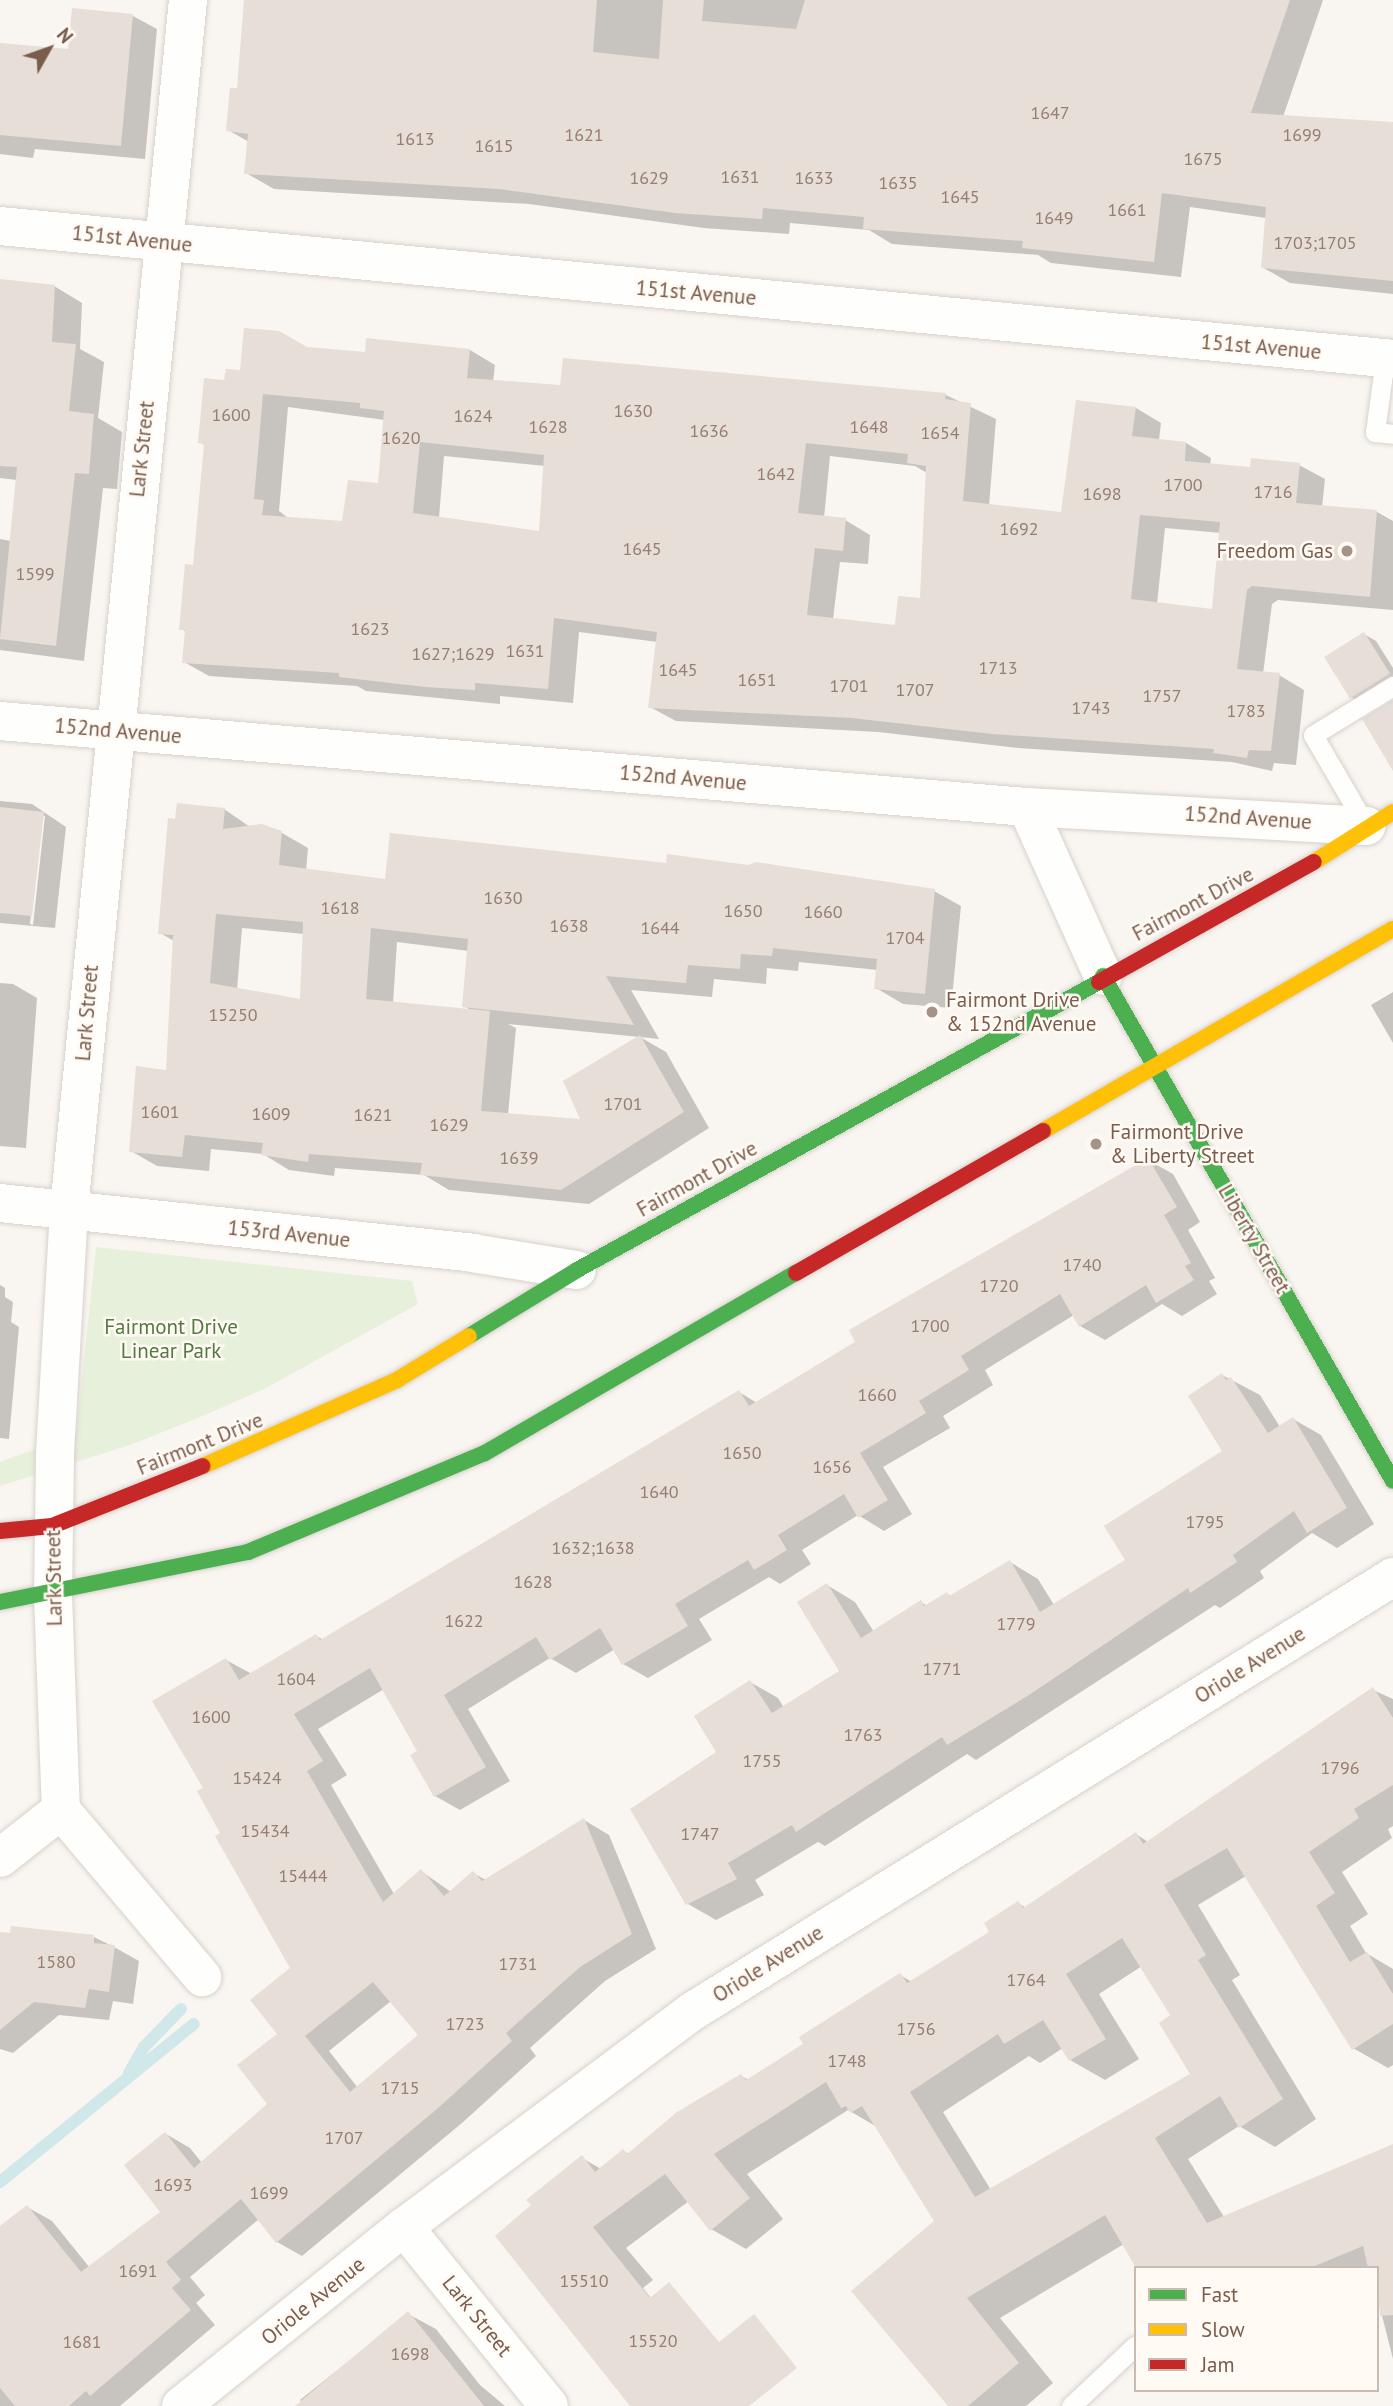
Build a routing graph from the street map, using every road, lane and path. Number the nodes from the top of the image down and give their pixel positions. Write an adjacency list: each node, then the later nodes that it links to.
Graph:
1 (188, 0): 3 (street, Lark Street)
2 (0, 226): 3 (street, 151st Avenue)
3 (163, 243): 4 (street, 151st Avenue); 8 (street, Lark Street)
4 (1389, 359): 5 (lane)
5 (1393, 434)
6 (1393, 686): 10 (lane)
7 (0, 721): 8 (street, 152nd Avenue)
8 (114, 732): 9 (street, 152nd Avenue); 15 (street, Lark Street)
9 (1027, 807): 10 (street, 152nd Avenue); 12 (street, Liberty Street)
10 (1380, 819): 12 (main road, Fairmont Drive)
11 (1393, 929): 13 (main road)
12 (1103, 976): 13 (main road, Liberty Street); 16 (main road, Fairmont Drive)
13 (1156, 1068): 17 (main road, Liberty Street); 21 (main road)
14 (0, 1203): 15 (street, 153rd Avenue)
15 (68, 1210): 16 (street, 153rd Avenue); 18 (street, Lark Street)
16 (577, 1269): 18 (main road, Fairmont Drive)
17 (1393, 1481)
18 (52, 1527): 19 (main road, Fairmont Drive); 21 (street, Lark Street)
19 (0, 1531)
20 (1393, 1577): 26 (street, Oriole Avenue)
21 (52, 1595): 22 (main road); 23 (street, Lark Street)
22 (0, 1602)
23 (61, 1810): 24 (street); 25 (street)
24 (0, 1858)
25 (202, 1978)
26 (404, 2227): 28 (street, Oriole Avenue); 29 (street, Lark Street)
27 (1134, 2347): 30 (lane)
28 (181, 2406)
29 (549, 2406)
30 (1071, 2406)

